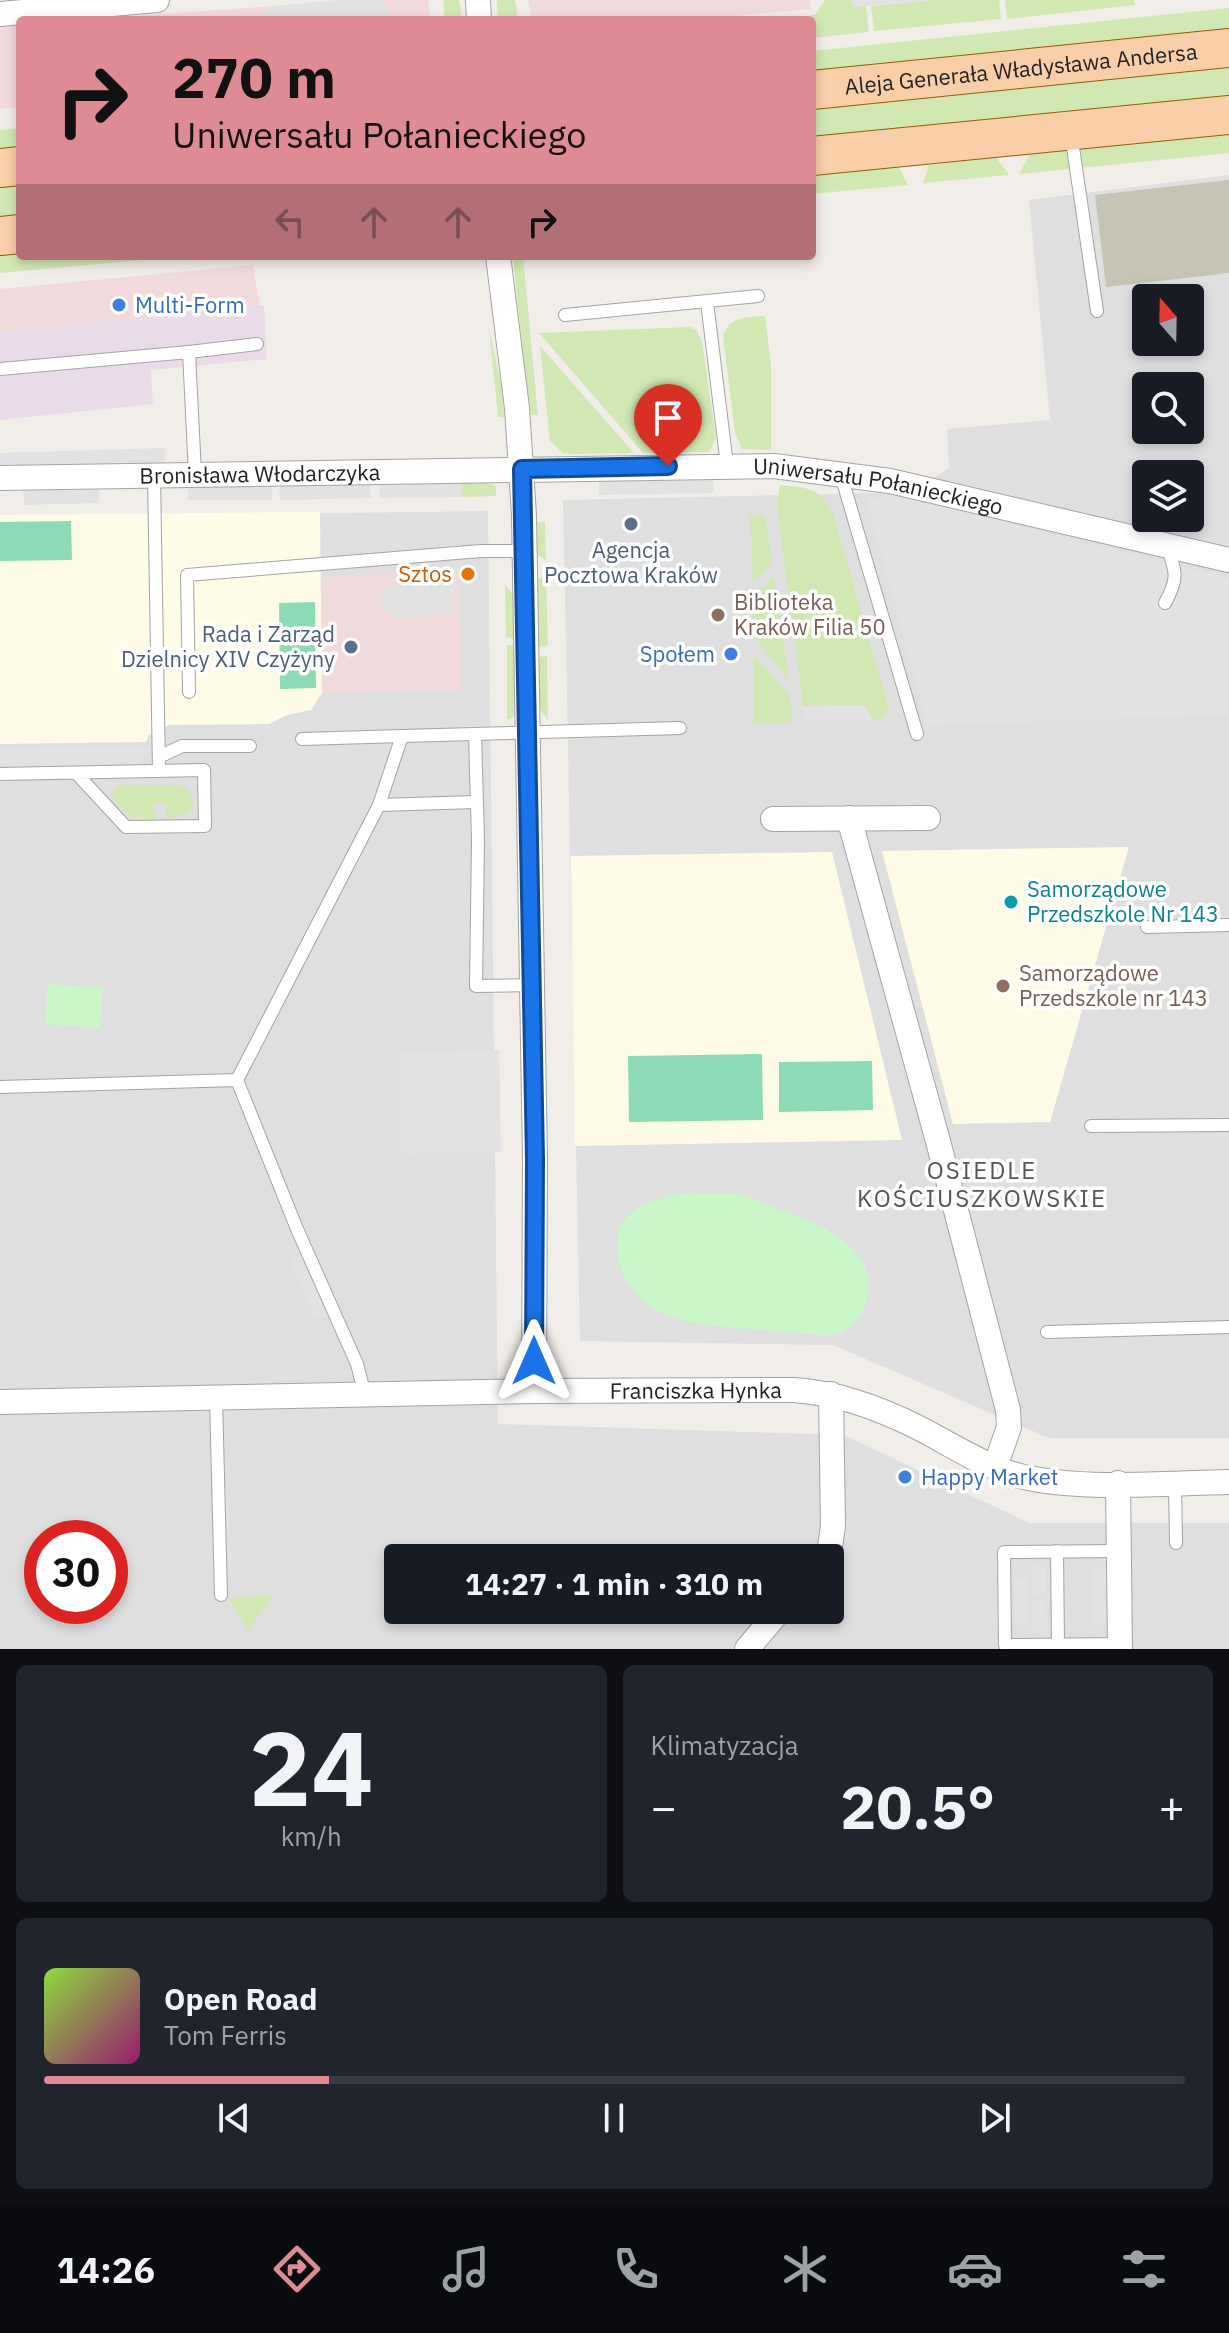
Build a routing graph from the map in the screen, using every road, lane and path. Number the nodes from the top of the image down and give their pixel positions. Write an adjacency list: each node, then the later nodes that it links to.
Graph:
1 (157, 0): 2 (street)
2 (0, 14)
3 (1229, 48): 4 (main road, Aleja Generała Władysława Andersa)
4 (816, 90)
5 (1229, 115): 6 (main road)
6 (1071, 131): 7 (main road); 11 (lane)
7 (816, 156)
8 (498, 260): 17 (street)
9 (758, 296): 10 (lane)
10 (707, 302): 12 (lane); 16 (lane)
11 (1097, 311)
12 (565, 315)
13 (257, 344): 14 (lane)
14 (189, 352): 15 (lane); 18 (lane)
15 (0, 369)
16 (727, 465): 17 (street, Uniwersału Połanieckiego); 20 (street, Uniwersału Połanieckiego)
17 (522, 469): 18 (street, Bronisława Włodarczyka); 23 (street)
18 (195, 474): 19 (street, Bronisława Włodarczyka)
19 (154, 475): 21 (street, Bronisława Włodarczyka); 34 (lane)
20 (841, 475): 22 (street, Uniwersału Połanieckiego); 30 (lane)
21 (0, 478)
22 (1167, 546): 24 (street, Uniwersału Połanieckiego); 25 (lane)
23 (525, 551): 26 (lane); 28 (street)
24 (1229, 560)
25 (1165, 603)
26 (189, 692)
27 (680, 728): 28 (lane)
28 (526, 733): 29 (lane); 44 (street)
29 (475, 734): 31 (lane); 37 (lane)
30 (917, 734)
31 (402, 736): 32 (lane); 38 (lane)
32 (302, 739)
33 (250, 746): 34 (lane)
34 (159, 764): 36 (lane); 36 (lane)
35 (0, 774): 36 (lane)
36 (77, 774)
37 (476, 802): 38 (lane); 44 (lane)
38 (379, 805): 45 (lane)
39 (849, 818): 40 (street); 41 (street); 56 (street)
40 (928, 818)
41 (773, 819)
42 (1229, 925): 43 (lane)
43 (1147, 927)
44 (531, 985): 51 (street)
45 (237, 1080): 46 (lane); 53 (lane)
46 (0, 1087)
47 (1229, 1125): 48 (lane)
48 (1091, 1126)
49 (1229, 1327): 50 (lane)
50 (1047, 1332)
51 (534, 1391): 52 (street, Franciszka Hynka); 53 (street, Franciszka Hynka)
52 (831, 1394): 56 (street, Franciszka Hynka); 61 (street)
53 (365, 1395): 54 (street, Franciszka Hynka)
54 (216, 1398): 55 (street, Franciszka Hynka); 64 (lane)
55 (0, 1402)
56 (995, 1467): 58 (street, Franciszka Hynka)
57 (1229, 1482): 59 (street, Franciszka Hynka)
58 (1118, 1483): 59 (street, Franciszka Hynka); 63 (street)
59 (1175, 1483): 60 (lane)
60 (1176, 1543)
61 (830, 1544)
62 (1057, 1551): 63 (lane); 66 (lane); 66 (lane)
63 (1117, 1551): 67 (street)
64 (221, 1595)
65 (768, 1624): 68 (street)
66 (1058, 1645): 67 (lane)
67 (1120, 1646)
68 (747, 1649)

